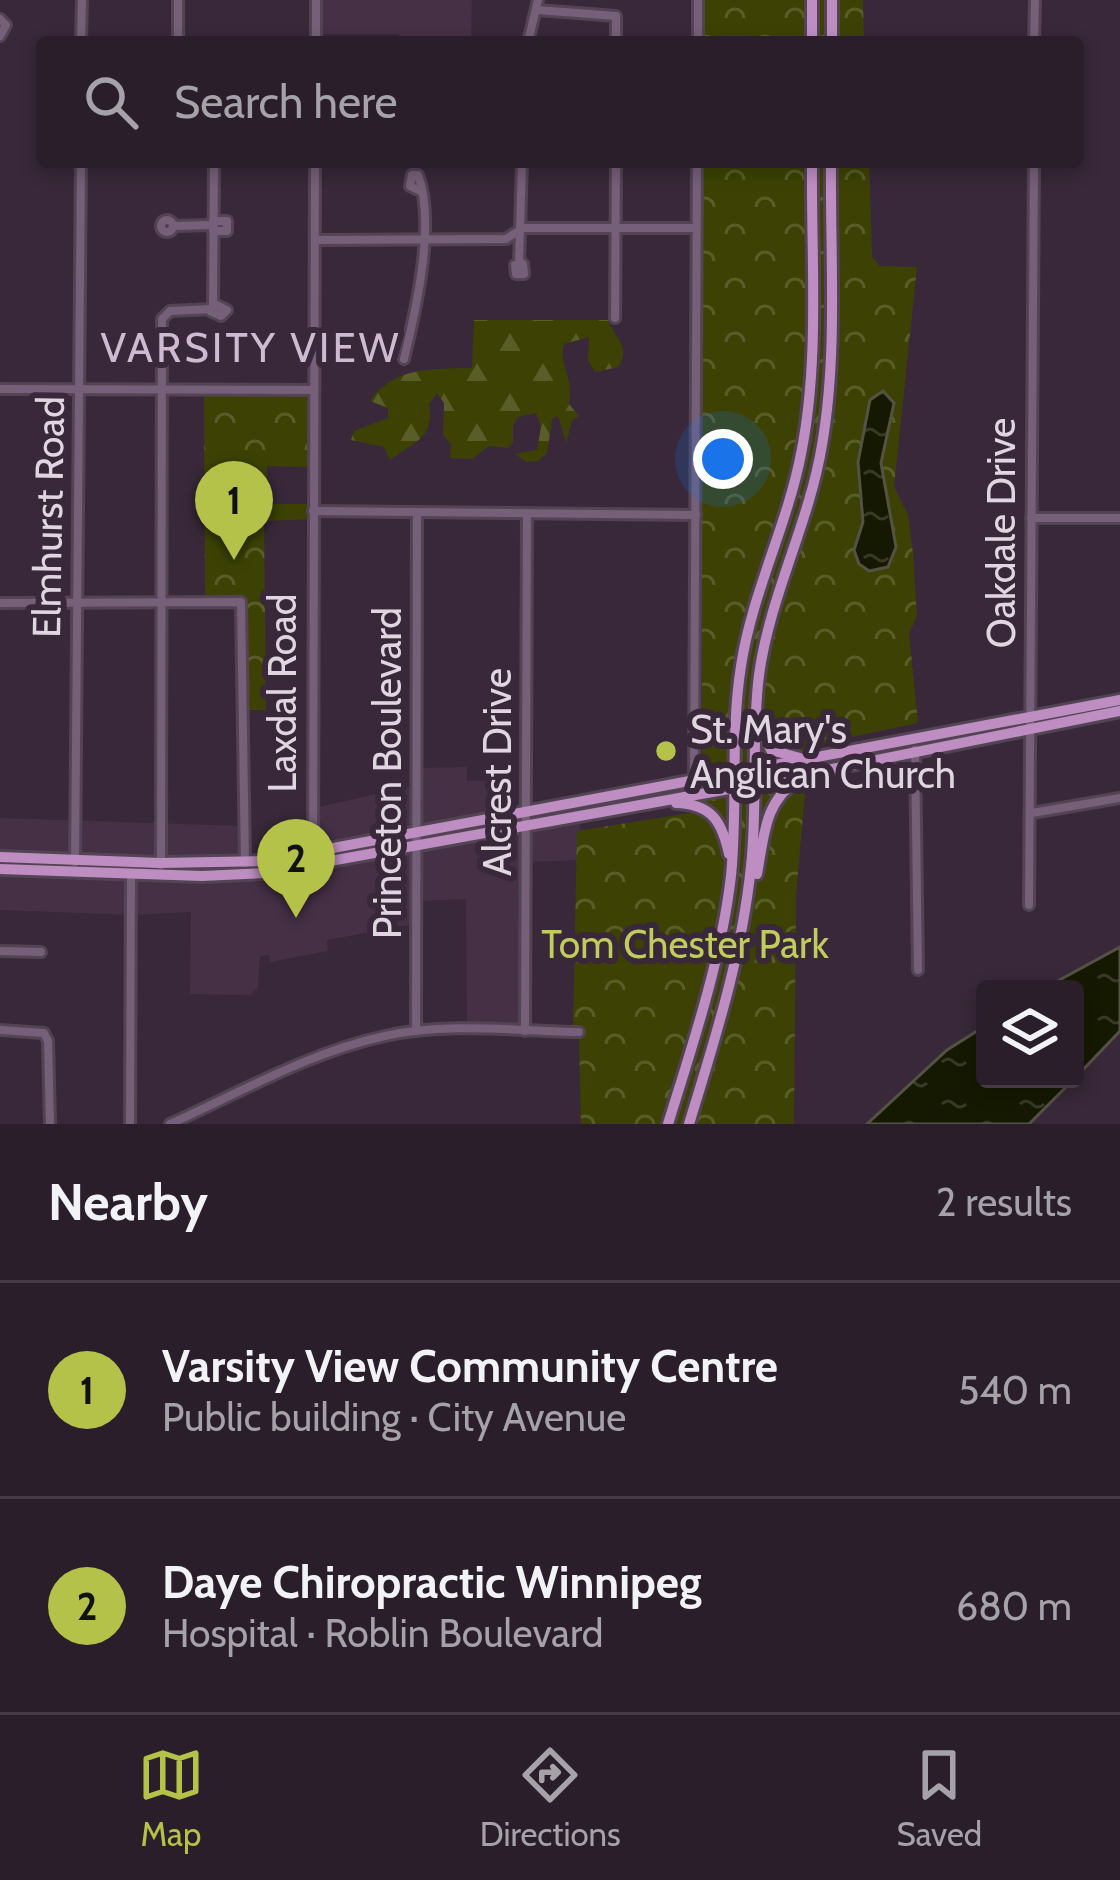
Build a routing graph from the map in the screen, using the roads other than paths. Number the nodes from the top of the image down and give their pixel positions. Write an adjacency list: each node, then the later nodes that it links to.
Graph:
1 (82, 0): 11 (street)
2 (178, 0): 12 (street)
3 (316, 0): 13 (street)
4 (698, 0): 16 (street)
5 (812, 0): 17 (main road)
6 (832, 0): 18 (main road)
7 (1035, 0): 19 (street)
8 (538, 5): 14 (street); 15 (street)
9 (0, 19): 10 (street)
10 (0, 36)
11 (81, 36)
12 (178, 36)
13 (316, 36)
14 (530, 36)
15 (616, 36)
16 (698, 36)
17 (812, 36)
18 (832, 36)
19 (1034, 36)
20 (81, 168): 40 (street, Elmhurst Road)
21 (214, 168): 31 (street)
22 (315, 168): 35 (street, Laxdal Road)
23 (522, 168): 32 (street)
24 (616, 168): 33 (street)
25 (697, 168): 34 (street)
26 (812, 168): 57 (main road)
27 (831, 168): 54 (main road)
28 (1034, 168): 48 (street, Oakdale Drive)
29 (422, 192): 36 (street)
30 (173, 226): 31 (street)
31 (213, 226): 42 (street)
32 (523, 228): 33 (street); 36 (street); 37 (street)
33 (616, 228): 34 (street); 38 (street)
34 (696, 228): 47 (street)
35 (315, 240): 36 (street); 43 (street, Laxdal Road)
36 (423, 240): 39 (street)
37 (519, 263)
38 (615, 318)
39 (404, 359)
40 (80, 388): 41 (street); 42 (street); 50 (street, Elmhurst Road)
41 (0, 389)
42 (161, 389): 43 (street); 52 (street)
43 (314, 390): 44 (street, Laxdal Road)
44 (313, 512): 46 (street); 71 (street, Laxdal Road)
45 (527, 514): 46 (street); 47 (street); 68 (street, Alcrest Drive)
46 (417, 515): 69 (street, Princeton Boulevard)
47 (696, 515): 62 (street)
48 (1031, 518): 49 (street); 56 (street, Oakdale Drive)
49 (1120, 518)
50 (78, 601): 51 (street); 52 (street); 72 (street, Elmhurst Road)
51 (0, 602)
52 (161, 603): 76 (street); 77 (street)
53 (1120, 700): 56 (main road)
54 (756, 706): 59 (main road); 60 (main road)
55 (1120, 711): 56 (main road)
56 (1031, 723): 58 (main road); 67 (street, Oakdale Drive)
57 (735, 728): 62 (main road); 63 (main road)
58 (915, 745): 59 (main road); 61 (main road); 82 (street)
59 (809, 759): 60 (main road)
60 (755, 770): 63 (main road); 64 (main road)
61 (808, 774): 64 (main road); 79 (main road)
62 (700, 778): 63 (main road); 68 (main road)
63 (735, 780): 64 (main road); 66 (main road); 74 (main road)
64 (754, 784): 79 (main road)
65 (1120, 797): 67 (street)
66 (649, 803): 68 (main road); 74 (main road)
67 (1032, 814): 78 (street, Oakdale Drive)
68 (527, 818): 69 (main road); 85 (street, Alcrest Drive)
69 (417, 838): 71 (main road); 84 (street, Princeton Boulevard)
70 (0, 857): 72 (main road)
71 (312, 858): 77 (main road)
72 (75, 866): 73 (main road); 75 (main road)
73 (131, 868): 76 (main road); 88 (street)
74 (731, 868): 90 (main road)
75 (0, 869)
76 (162, 869): 77 (main road)
77 (245, 869)
78 (1029, 904)
79 (746, 905): 91 (main road)
80 (0, 951): 81 (street)
81 (41, 952)
82 (918, 970)
83 (0, 1030): 87 (street)
84 (416, 1031): 85 (street); 89 (street)
85 (525, 1031): 86 (street)
86 (579, 1032)
87 (50, 1124)
88 (130, 1124)
89 (170, 1124)
90 (668, 1124)
91 (689, 1124)

